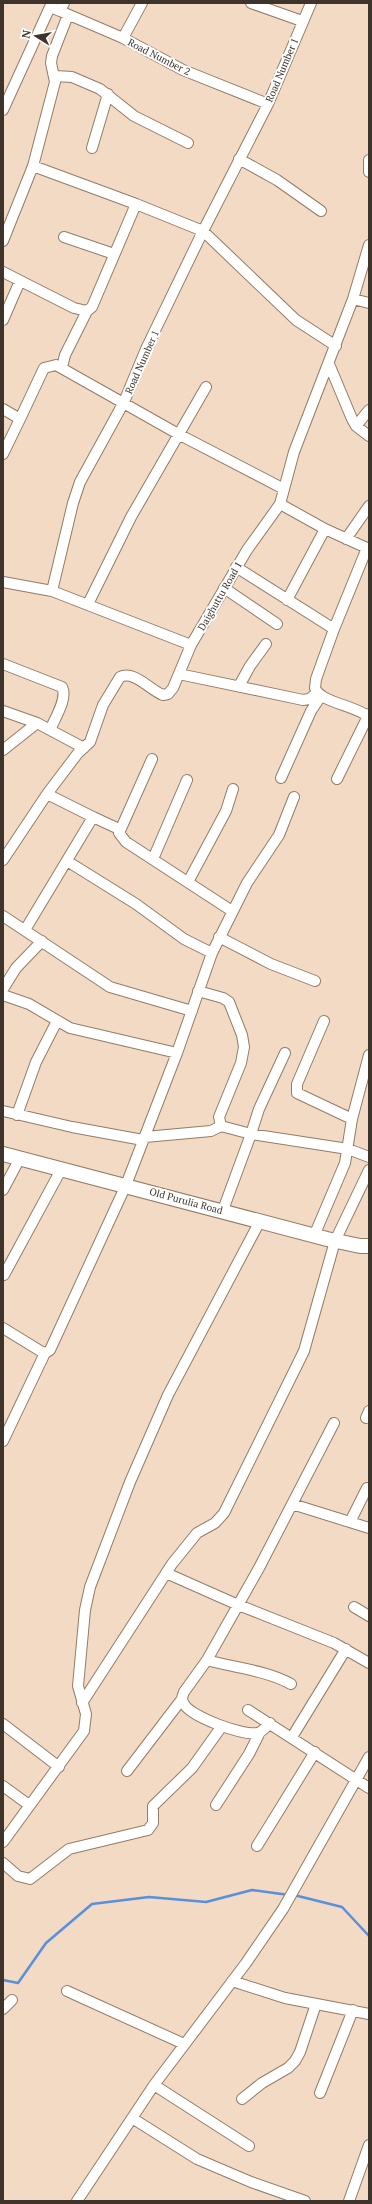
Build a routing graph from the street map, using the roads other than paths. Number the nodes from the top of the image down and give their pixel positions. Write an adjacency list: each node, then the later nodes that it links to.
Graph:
1 (142, 3): 6 (street)
2 (251, 3): 5 (street)
3 (311, 3): 5 (street, Road Number 1)
4 (57, 8): 6 (street, Road Number 2); 7 (street); 10 (street)
5 (302, 21): 9 (street, Road Number 1)
6 (122, 38): 9 (street, Road Number 2)
7 (55, 76): 8 (street); 15 (street)
8 (108, 94): 11 (street); 12 (street)
9 (268, 104): 13 (street, Road Number 1)
10 (3, 110)
11 (188, 142)
12 (92, 148)
13 (239, 159): 18 (street); 19 (street, Road Number 1)
14 (369, 160): 16 (street)
15 (33, 166): 17 (street); 21 (street)
16 (369, 172)
17 (136, 204): 19 (street); 23 (street)
18 (321, 211)
19 (203, 231): 30 (street); 34 (street, Road Number 1)
20 (64, 237): 23 (street)
21 (3, 241)
22 (369, 246): 26 (street, Daighuttu Road 1)
23 (114, 254): 28 (street)
24 (3, 272): 25 (street)
25 (20, 281): 28 (street); 29 (street)
26 (353, 299): 27 (street); 30 (street, Daighuttu Road 1)
27 (369, 303)
28 (87, 311): 32 (street)
29 (3, 320)
30 (336, 346): 31 (street, Daighuttu Road 1)
31 (329, 364): 38 (street); 42 (street, Daighuttu Road 1)
32 (62, 367): 34 (street); 37 (street)
33 (206, 387): 39 (street)
34 (124, 402): 39 (street); 51 (street, Road Number 1)
35 (3, 409): 37 (street)
36 (369, 410): 38 (street)
37 (20, 419): 41 (street)
38 (356, 426): 40 (street)
39 (180, 435): 42 (street); 53 (street)
40 (369, 436)
41 (3, 454)
42 (284, 489): 43 (street, Daighuttu Road 1)
43 (280, 504): 45 (street); 48 (street, Daighuttu Road 1)
44 (369, 506): 46 (street)
45 (325, 529): 46 (street); 52 (street)
46 (346, 539): 47 (street)
47 (368, 549): 55 (street)
48 (236, 567): 50 (street, Daighuttu Road 1); 52 (street)
49 (3, 582): 51 (street)
50 (224, 588): 54 (street); 57 (street, Daighuttu Road 1)
51 (52, 591): 53 (street)
52 (287, 600): 55 (street)
53 (88, 604): 57 (street)
54 (277, 624)
55 (334, 629): 61 (street)
56 (266, 644): 60 (street)
57 (191, 645): 59 (street, Daighuttu Road 1)
58 (3, 664): 65 (street)
59 (179, 674): 60 (street); 66 (street, Daighuttu Road 1)
60 (239, 686): 61 (street)
61 (319, 695): 63 (street); 69 (street)
62 (3, 711): 64 (street)
63 (369, 716): 70 (street)
64 (37, 722): 65 (street); 67 (street)
65 (51, 728): 66 (street)
66 (84, 748): 73 (street, Daighuttu Road 1)
67 (3, 750)
68 (152, 759): 76 (street)
69 (281, 778)
70 (337, 779)
71 (187, 780): 77 (street)
72 (234, 789): 80 (street)
73 (47, 794): 75 (street); 78 (street, Daighuttu Road 1)
74 (294, 797): 81 (street)
75 (93, 817): 76 (street); 79 (street)
76 (119, 829): 77 (street)
77 (152, 859): 80 (street)
78 (3, 860)
79 (67, 862): 83 (street); 86 (street)
80 (188, 882): 81 (street)
81 (232, 911): 84 (street)
82 (3, 916): 83 (street)
83 (25, 930): 85 (street)
84 (219, 937): 86 (street); 87 (street)
85 (42, 941): 88 (street); 91 (street)
86 (212, 953): 89 (street)
87 (315, 981)
88 (3, 989)
89 (198, 991): 91 (street); 100 (street)
90 (3, 995): 92 (street)
91 (192, 1010): 95 (street)
92 (57, 1021): 95 (street); 98 (street)
93 (324, 1021): 99 (street)
94 (285, 1053): 101 (street)
95 (177, 1054): 102 (street)
96 (369, 1054): 99 (street)
97 (3, 1111): 98 (street)
98 (17, 1116): 102 (street)
99 (352, 1119): 103 (street)
100 (221, 1126): 101 (street); 102 (street)
101 (251, 1134): 103 (street); 111 (street)
102 (143, 1140): 109 (street)
103 (348, 1149): 105 (street); 113 (street)
104 (3, 1154): 106 (main road, Old Purulia Road)
105 (369, 1157)
106 (20, 1158): 107 (main road, Old Purulia Road); 110 (street)
107 (62, 1168): 109 (main road, Old Purulia Road); 116 (street)
108 (369, 1170): 114 (street)
109 (126, 1185): 111 (main road, Old Purulia Road); 118 (street)
110 (3, 1190)
111 (223, 1210): 112 (main road, Old Purulia Road)
112 (260, 1221): 113 (main road, Old Purulia Road); 134 (street)
113 (314, 1236): 114 (main road, Old Purulia Road)
114 (335, 1241): 115 (main road, Old Purulia Road); 125 (street)
115 (369, 1246)
116 (4, 1275)
117 (3, 1328): 118 (street)
118 (45, 1353): 120 (street)
119 (334, 1424): 122 (street)
120 (4, 1441)
121 (367, 1488): 123 (street)
122 (292, 1504): 123 (street); 126 (street)
123 (350, 1522): 124 (street)
124 (369, 1528)
125 (166, 1573): 126 (street); 134 (street)
126 (238, 1604): 129 (street); 130 (street)
127 (354, 1607): 128 (street)
128 (369, 1616)
129 (346, 1649): 131 (street); 140 (street)
130 (208, 1660): 132 (street); 133 (street)
131 (369, 1662)
132 (291, 1684)
133 (182, 1699): 138 (street); 144 (street)
134 (82, 1703): 143 (street)
135 (248, 1710): 137 (street)
136 (3, 1724): 143 (street)
137 (270, 1724): 139 (street); 140 (street)
138 (222, 1726): 139 (street); 152 (street)
139 (260, 1732): 149 (street)
140 (292, 1737): 141 (street)
141 (315, 1752): 145 (street); 151 (street)
142 (369, 1757): 145 (street)
143 (59, 1767): 148 (street)
144 (127, 1771)
145 (356, 1780): 147 (street); 153 (street)
146 (3, 1786): 148 (street)
147 (369, 1788)
148 (29, 1805): 150 (street)
149 (216, 1805)
150 (3, 1842)
151 (257, 1846)
152 (3, 1863)
153 (232, 1981): 156 (street); 160 (street)
154 (67, 1991): 160 (street)
155 (12, 2000): 157 (street)
156 (316, 2004): 158 (street); 163 (street)
157 (3, 2009)
158 (353, 2010): 159 (street); 162 (street)
159 (369, 2014)
160 (184, 2044): 161 (street)
161 (154, 2085): 164 (street); 166 (street)
162 (320, 2093)
163 (242, 2099)
164 (132, 2118): 167 (street); 168 (street)
165 (369, 2145): 169 (street)
166 (249, 2146)
167 (77, 2201)
168 (305, 2201)
169 (349, 2201)

